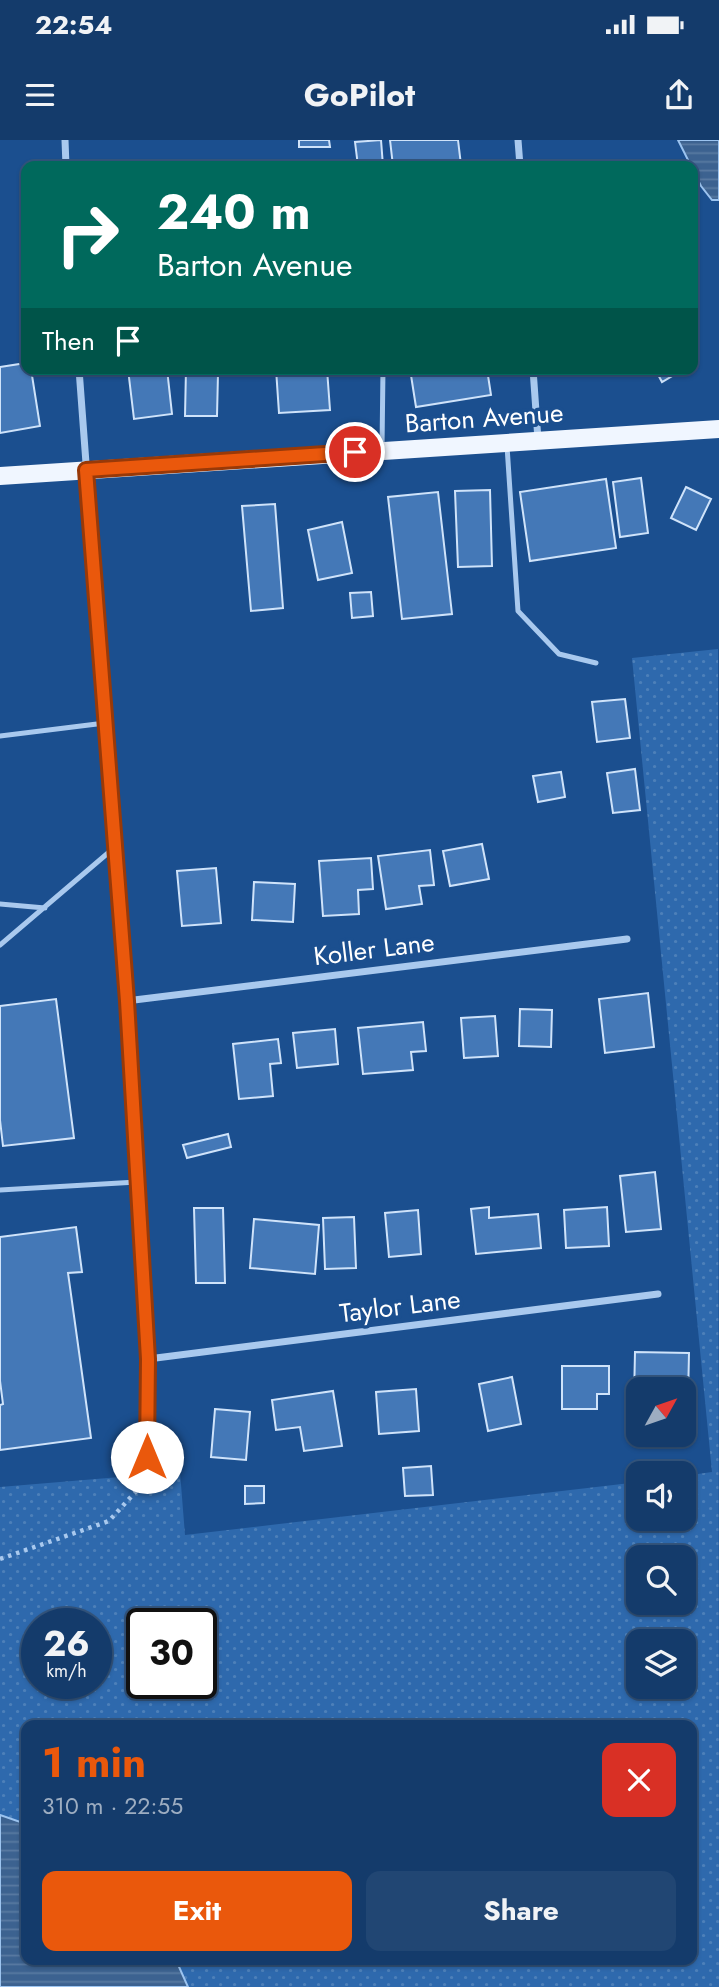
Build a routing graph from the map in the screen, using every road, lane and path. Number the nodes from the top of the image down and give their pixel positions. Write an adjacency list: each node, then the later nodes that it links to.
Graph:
1 (65, 140): 3 (street)
2 (518, 140): 4 (street)
3 (66, 161)
4 (520, 161)
5 (79, 375): 12 (street)
6 (383, 375): 11 (lane)
7 (533, 375): 9 (street)
8 (719, 429): 9 (main road, Barton Avenue)
9 (538, 440): 10 (main road, Barton Avenue)
10 (507, 442): 11 (main road, Barton Avenue); 14 (lane)
11 (382, 450): 12 (main road, Barton Avenue)
12 (86, 470): 13 (main road, Barton Avenue); 15 (street)
13 (0, 476)
14 (596, 663)
15 (105, 723): 16 (lane); 17 (street)
16 (0, 736)
17 (115, 846): 19 (lane); 22 (street)
18 (0, 904): 19 (lane)
19 (45, 908): 21 (lane)
20 (627, 939): 22 (street, Koller Lane)
21 (0, 944)
22 (127, 1001): 23 (street)
23 (137, 1182): 24 (lane); 26 (street)
24 (0, 1190)
25 (658, 1294): 26 (street, Taylor Lane)
26 (148, 1359): 27 (street)
27 (147, 1457): 28 (path)
28 (0, 1559)

